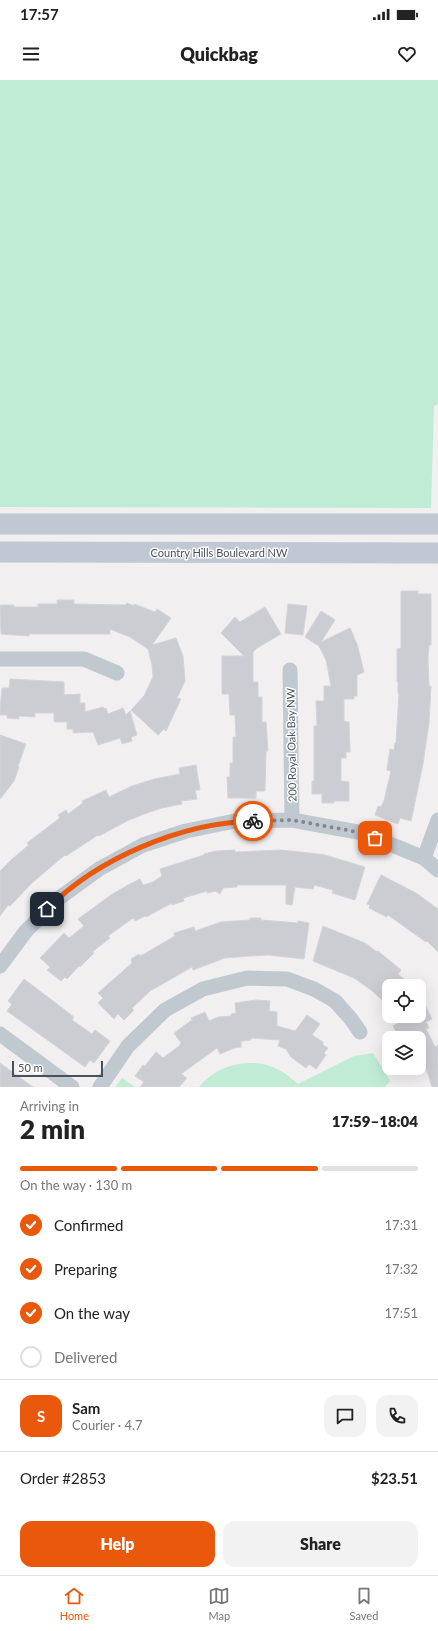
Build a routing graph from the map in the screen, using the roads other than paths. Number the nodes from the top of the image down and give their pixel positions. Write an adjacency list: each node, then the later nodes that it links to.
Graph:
1 (0, 512): 3 (main road)
2 (0, 524): 3 (main road)
3 (34, 524): 4 (main road)
4 (438, 524)
5 (0, 552): 6 (main road, Country Hills Boulevard NW)
6 (438, 552)
7 (0, 659): 9 (street)
8 (290, 670): 10 (street, 200 Royal Oak Bay NW)
9 (117, 673)
10 (292, 820): 12 (street); 14 (street)
11 (438, 820): 12 (street)
12 (424, 858): 13 (street)
13 (438, 870)
14 (0, 966)
15 (360, 1032): 18 (street)
16 (0, 1034): 17 (street)
17 (72, 1087)
18 (100, 1087)

